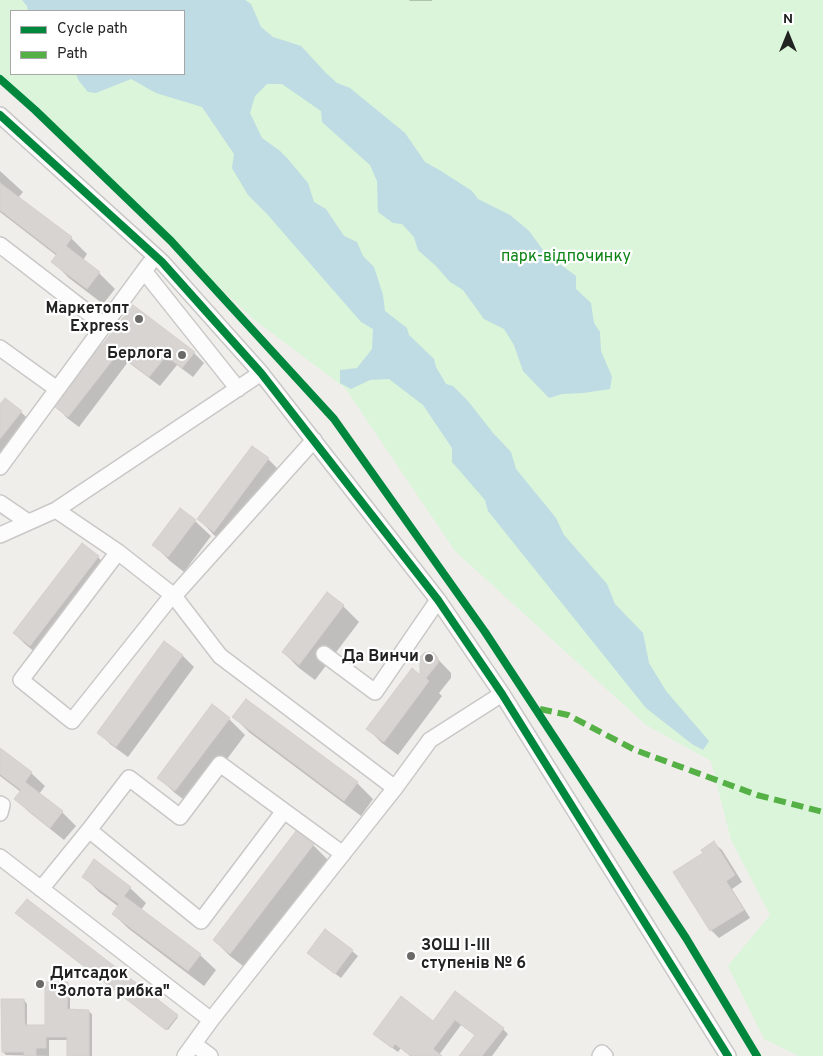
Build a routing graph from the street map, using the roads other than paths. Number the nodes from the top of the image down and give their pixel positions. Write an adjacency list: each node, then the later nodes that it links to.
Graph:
1 (0, 115): 3 (street)
2 (0, 245): 5 (street)
3 (154, 255): 4 (street); 7 (street)
4 (144, 271): 5 (street); 9 (street)
5 (104, 325): 8 (street)
6 (0, 348): 8 (street)
7 (261, 373): 9 (street); 10 (street)
8 (57, 389): 11 (street)
9 (238, 389): 13 (street)
10 (314, 440): 17 (street); 18 (street)
11 (0, 466)
12 (0, 503): 14 (street)
13 (56, 510): 14 (street); 16 (street)
14 (28, 522): 15 (street)
15 (0, 536)
16 (118, 552): 17 (street); 17 (street)
17 (174, 596): 21 (street)
18 (438, 600): 19 (street); 20 (street)
19 (324, 654)
20 (502, 694): 21 (street); 34 (street)
21 (395, 788): 26 (street)
22 (0, 804): 24 (street)
23 (284, 811): 25 (street); 25 (street); 26 (street)
24 (0, 813)
25 (89, 830): 28 (street)
26 (343, 854): 29 (street)
27 (0, 857): 28 (street)
28 (41, 889): 29 (street)
29 (211, 1020): 30 (street)
30 (189, 1050): 31 (street)
31 (210, 1056)
32 (600, 1056): 33 (street)
33 (605, 1056)
34 (728, 1056)

